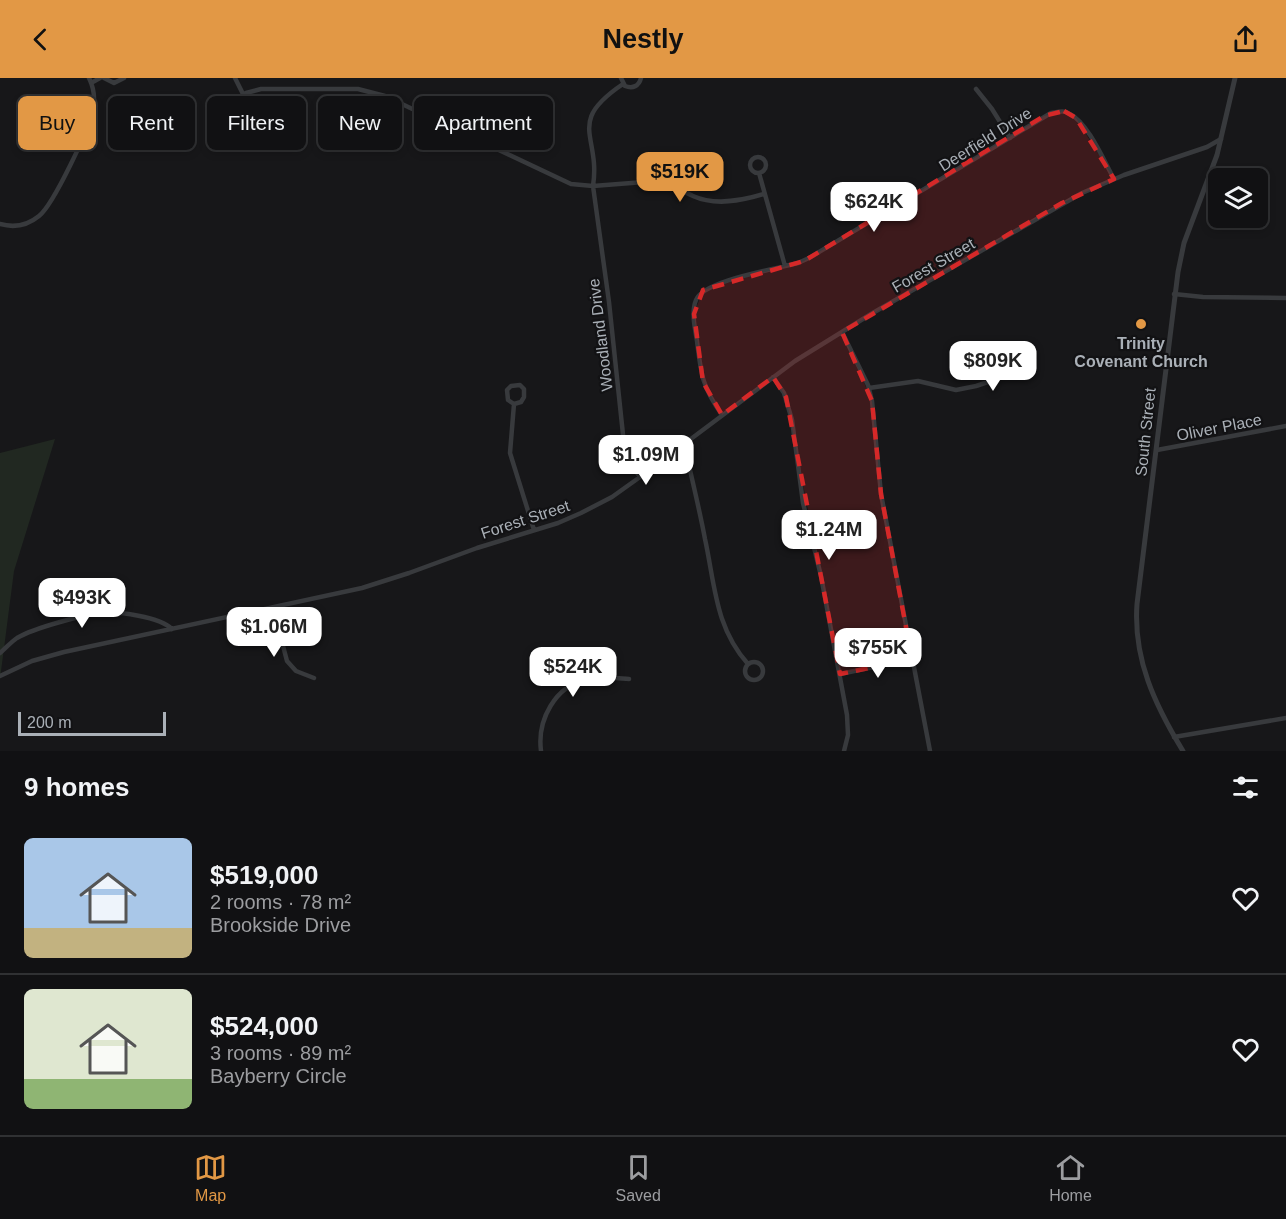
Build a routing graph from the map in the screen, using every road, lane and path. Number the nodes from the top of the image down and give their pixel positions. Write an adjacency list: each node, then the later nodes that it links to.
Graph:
1 (102, 78): 2 (street); 6 (street)
2 (124, 78)
3 (235, 78): 9 (street)
4 (641, 78): 7 (street, Woodland Drive)
5 (1236, 78): 11 (street, South Street)
6 (90, 80): 16 (street)
7 (622, 81): 14 (street, Woodland Drive)
8 (976, 89): 10 (street)
9 (243, 94): 14 (street)
10 (1010, 138): 13 (street, Deerfield Drive); 17 (street, Deerfield Drive)
11 (1222, 139): 13 (street, Forest Street); 18 (street, South Street)
12 (759, 173): 15 (street)
13 (1114, 179): 20 (street, Forest Street)
14 (593, 186): 15 (street); 29 (street, Woodland Drive)
15 (764, 194): 17 (street)
16 (0, 224)
17 (785, 266): 25 (street, Deerfield Drive)
18 (1174, 294): 19 (street); 28 (street, South Street)
19 (1286, 297)
20 (842, 332): 22 (street, Forest Street); 23 (street)
21 (1033, 349): 23 (street)
22 (773, 377): 25 (street, Forest Street); 36 (street)
23 (869, 388): 34 (street)
24 (514, 404): 24 (street); 30 (street)
25 (722, 415): 27 (street, Forest Street)
26 (1286, 426): 28 (street, Oliver Place)
27 (684, 444): 29 (street, Forest Street); 35 (street)
28 (1156, 450): 41 (street, South Street)
29 (640, 477): 30 (street, Forest Street)
30 (534, 530): 31 (street, Forest Street)
31 (273, 608): 32 (street, Forest Street); 38 (street)
32 (172, 629): 33 (street); 37 (street, Forest Street)
33 (0, 653)
34 (912, 659): 36 (street); 44 (street)
35 (748, 664)
36 (840, 674): 43 (street)
37 (0, 676)
38 (314, 678)
39 (629, 679): 42 (street)
40 (1286, 718): 41 (street)
41 (1174, 737): 45 (street, South Street)
42 (541, 751)
43 (844, 751)
44 (930, 751)
45 (1183, 751)

